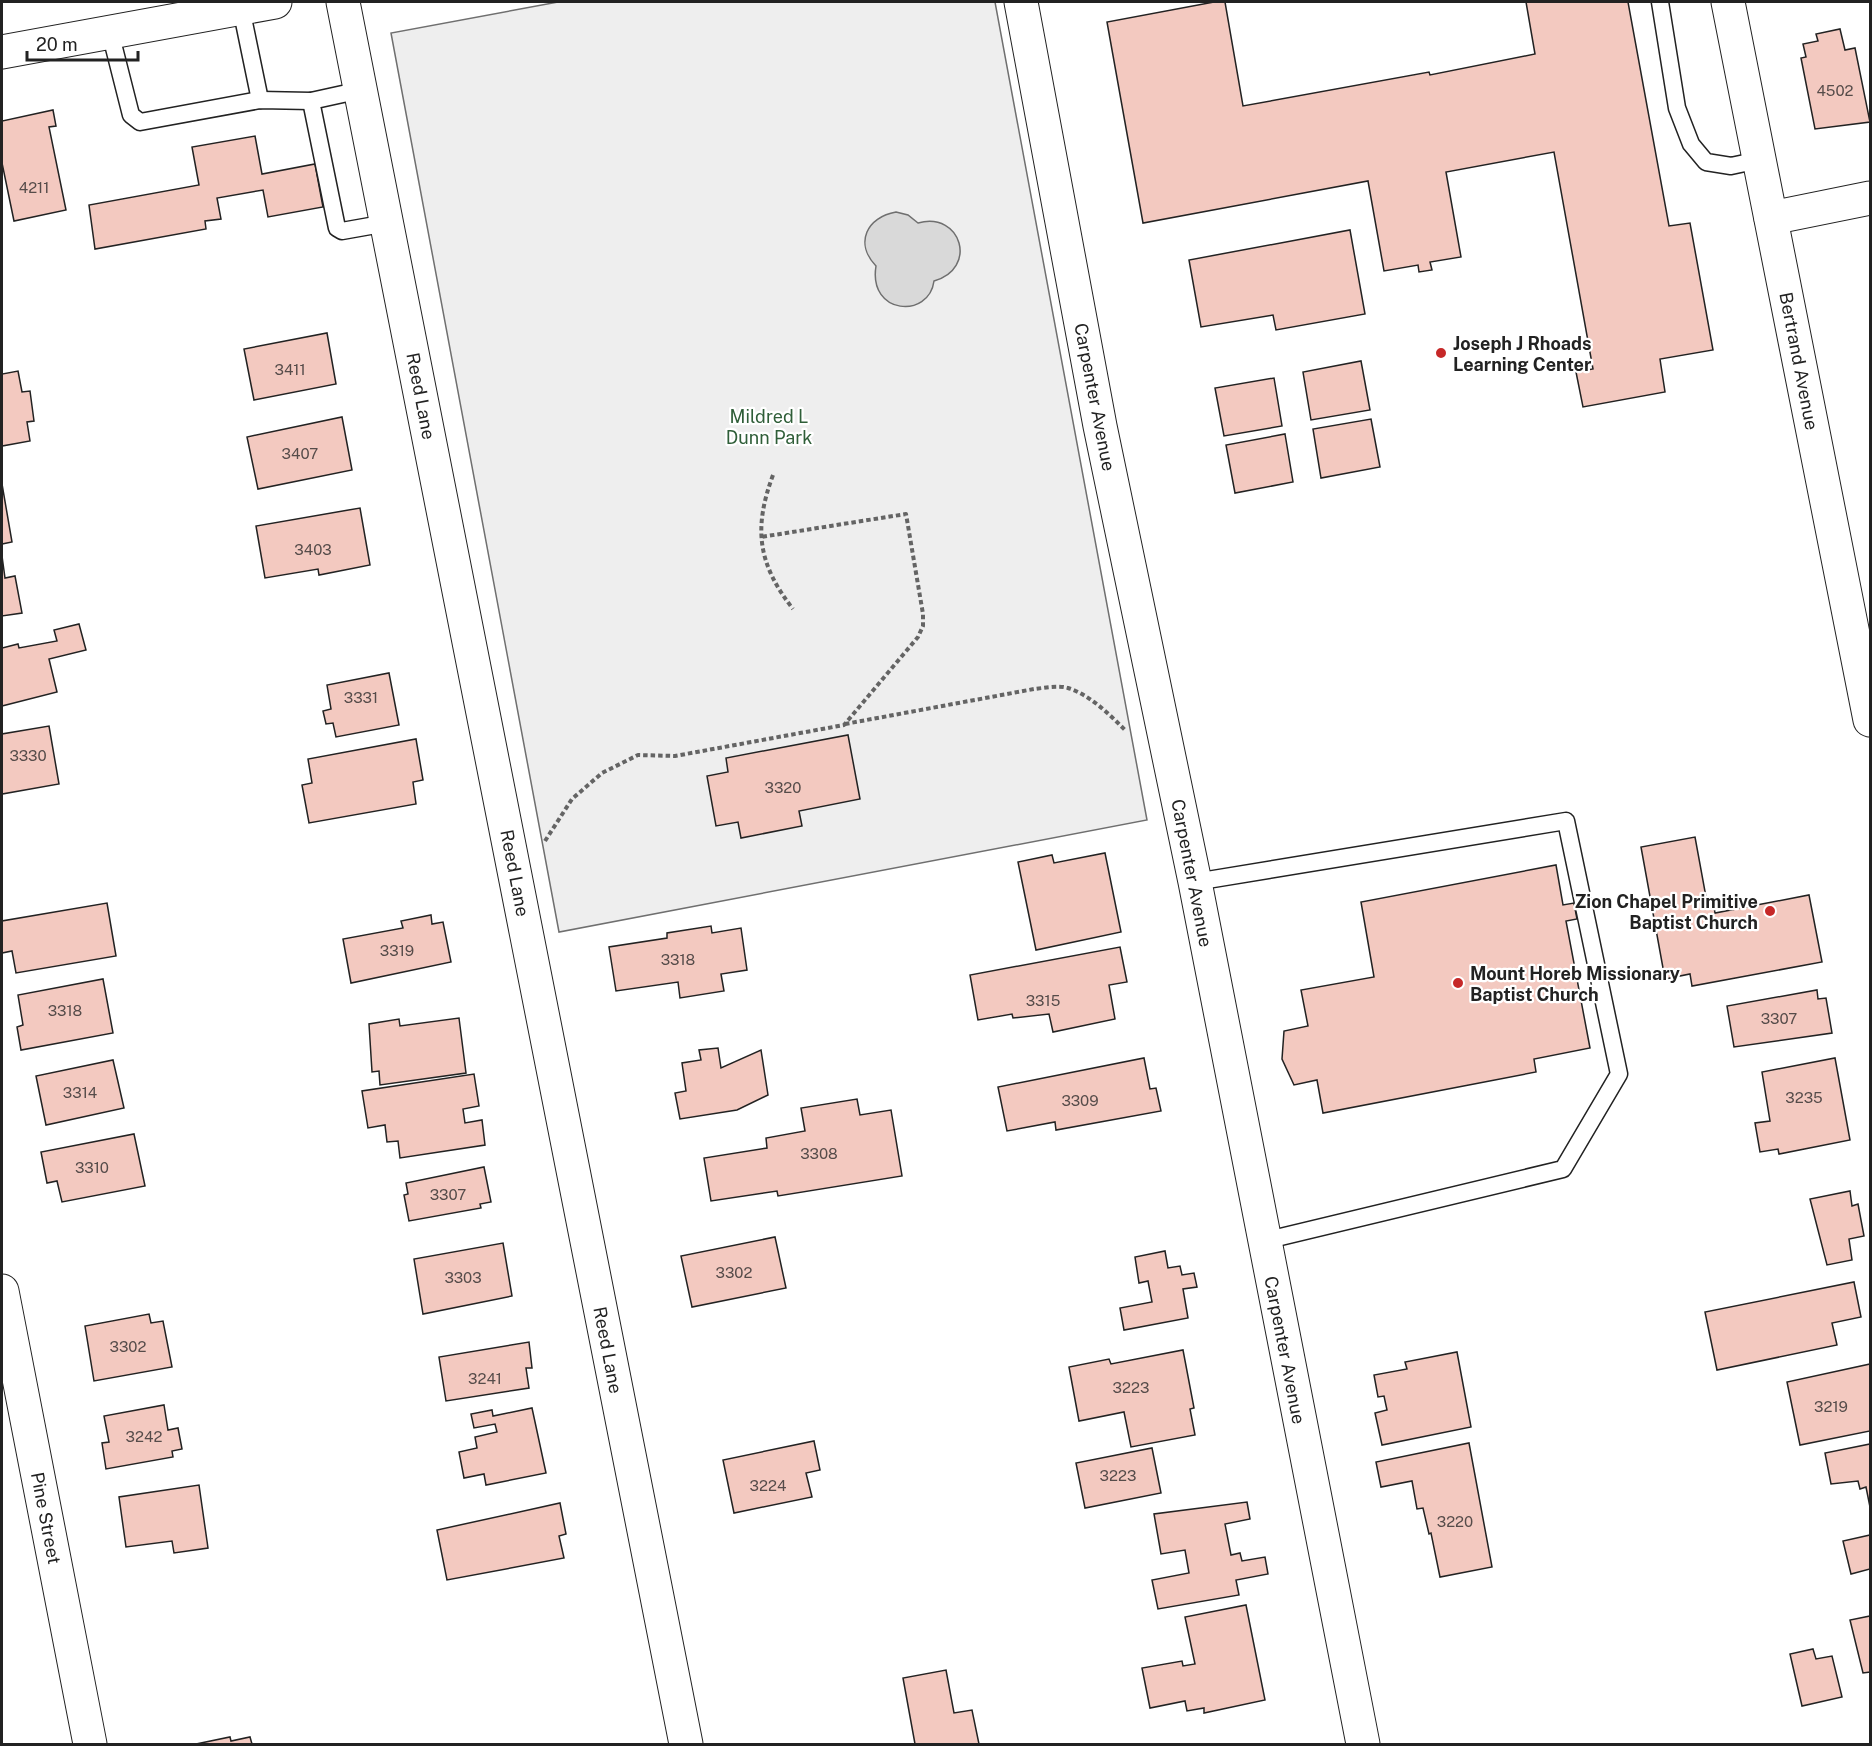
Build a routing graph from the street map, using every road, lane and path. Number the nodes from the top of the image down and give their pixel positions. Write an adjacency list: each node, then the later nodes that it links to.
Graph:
1 (274, 2): 6 (street)
2 (343, 2): 9 (street, Reed Lane)
3 (1021, 2): 24 (street, Carpenter Avenue)
4 (1660, 2): 12 (lane)
5 (1728, 2): 12 (street, Bertrand Avenue)
6 (241, 8): 7 (street); 10 (lane)
7 (111, 32): 8 (street); 10 (lane)
8 (2, 52)
9 (361, 90): 11 (lane); 15 (street, Reed Lane)
10 (260, 100): 11 (lane)
11 (311, 101): 15 (lane)
12 (1759, 160): 14 (street, Bertrand Avenue)
13 (1870, 198): 14 (street)
14 (1770, 218): 19 (street, Bertrand Avenue)
15 (387, 223): 28 (street, Reed Lane)
16 (773, 475): 17 (path)
17 (761, 537): 18 (path); 21 (path)
18 (793, 609)
19 (1867, 682): 20 (street, Bertrand Avenue)
20 (1870, 720)
21 (844, 725): 22 (path); 23 (path)
22 (1127, 732)
23 (541, 850)
24 (1195, 882): 25 (street, Carpenter Avenue); 25 (lane)
25 (1264, 1241): 29 (street, Carpenter Avenue)
26 (2, 1291): 27 (street, Pine Street)
27 (90, 1744)
28 (686, 1744)
29 (1363, 1744)

